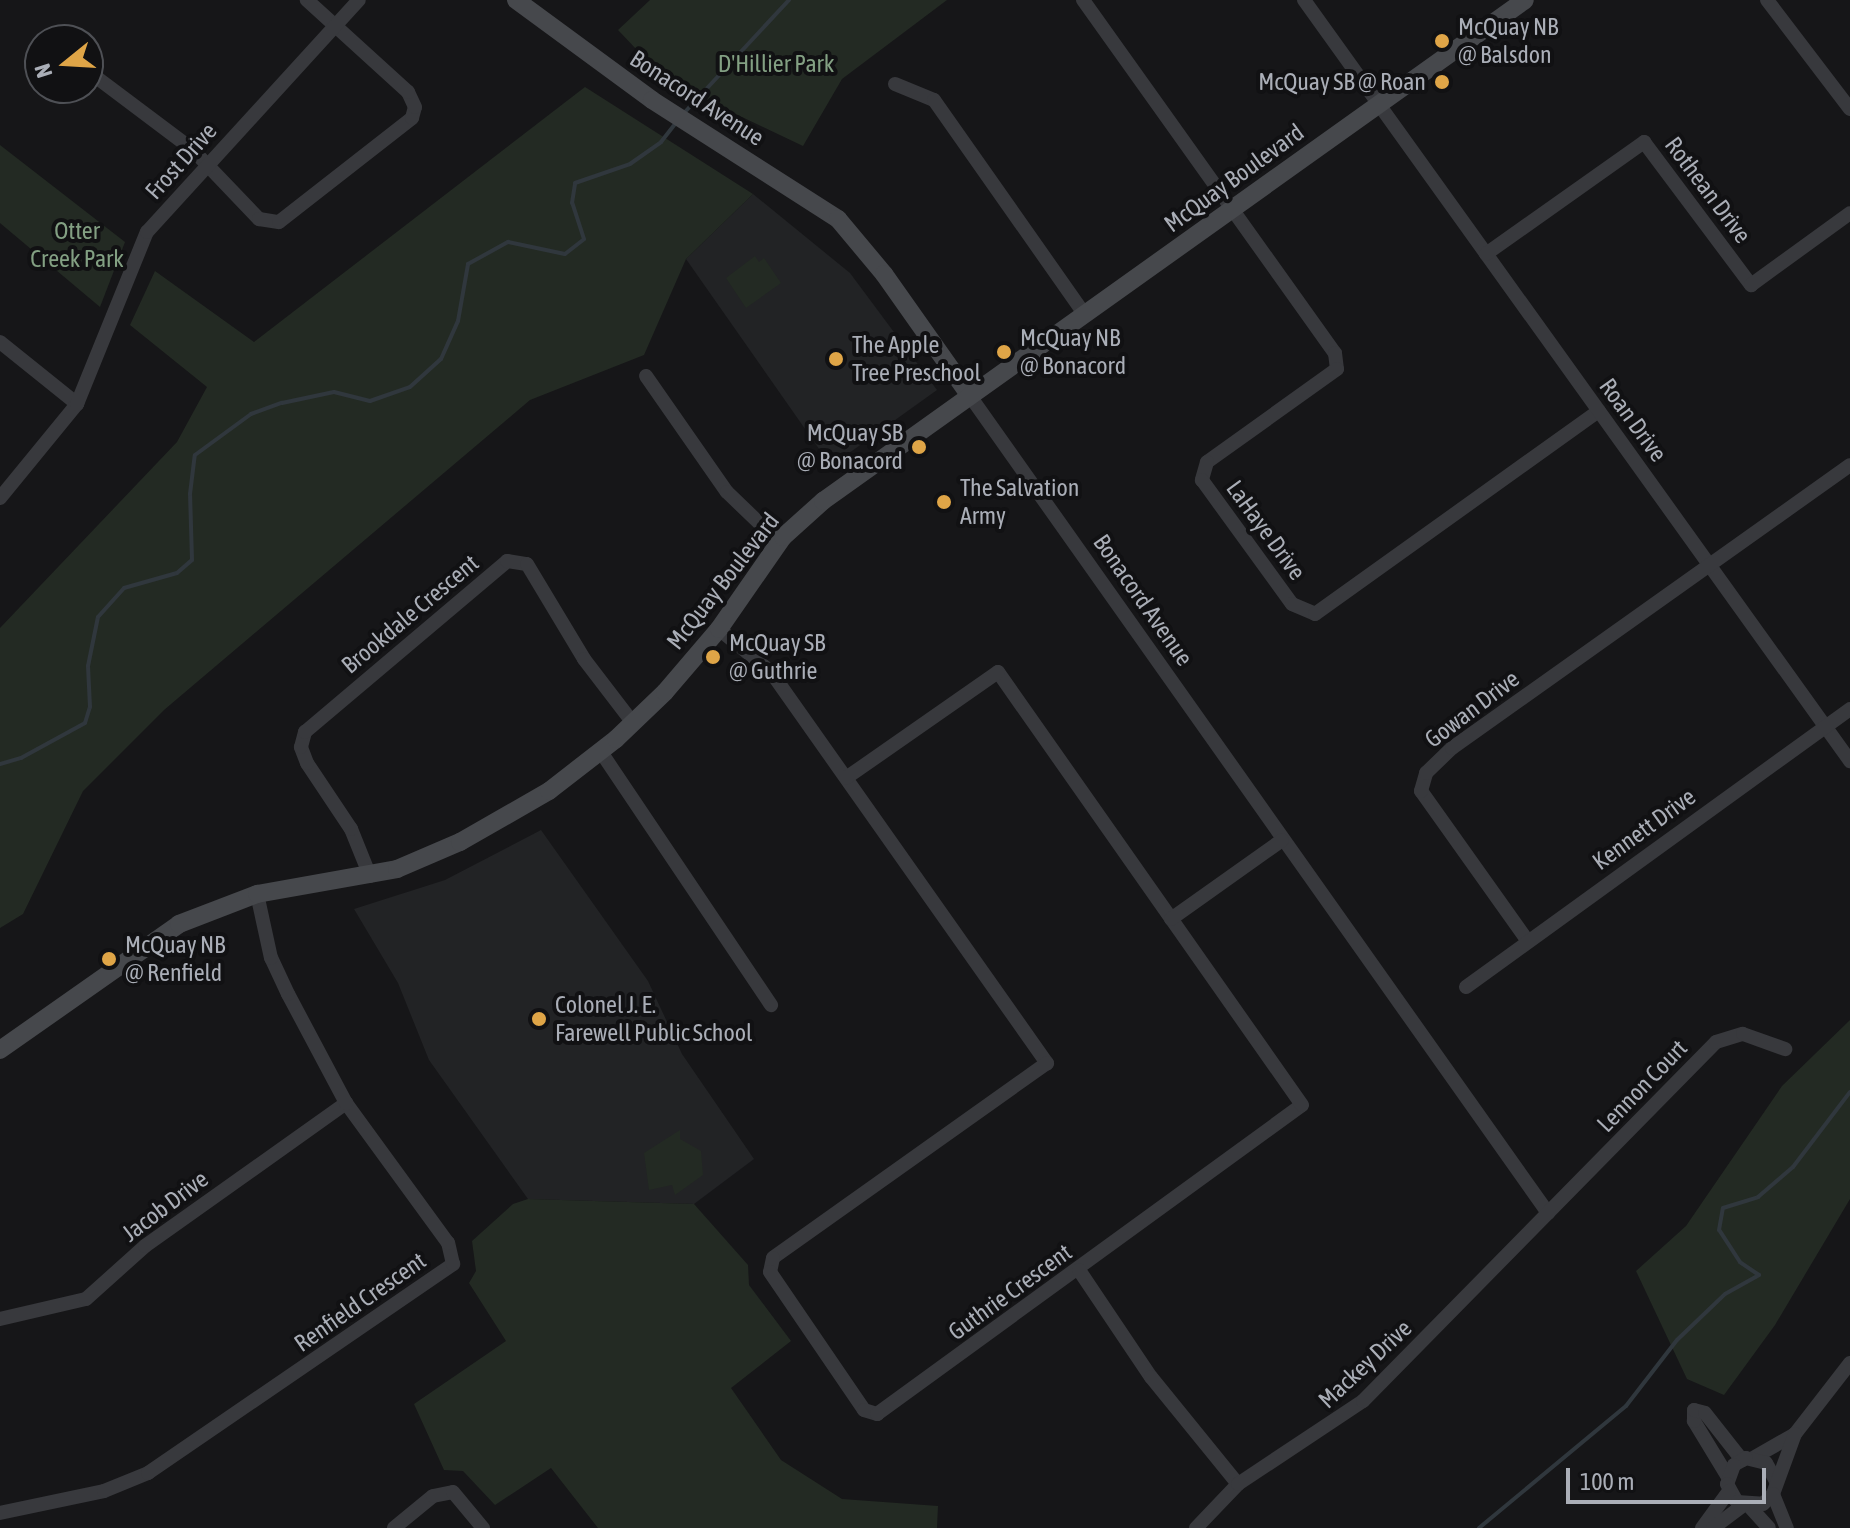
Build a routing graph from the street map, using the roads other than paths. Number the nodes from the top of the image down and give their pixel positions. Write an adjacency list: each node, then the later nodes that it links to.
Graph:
1 (307, 0): 8 (street)
2 (359, 0): 8 (street, Frost Drive)
3 (516, 0): 20 (street, Bonacord Avenue)
4 (1083, 0): 14 (street)
5 (1304, 0): 11 (street, Roan Drive)
6 (1523, 0): 11 (street, McQuay Boulevard)
7 (1767, 0): 12 (street)
8 (336, 26): 13 (street, Frost Drive); 13 (street)
9 (104, 82): 13 (street)
10 (895, 84): 17 (street)
11 (1379, 104): 14 (street, McQuay Boulevard); 16 (street, Roan Drive)
12 (1850, 109)
13 (207, 163): 21 (street, Frost Drive)
14 (1233, 209): 17 (street, McQuay Boulevard); 22 (street, LaHaye Drive)
15 (1850, 213): 16 (street, Rothean Drive)
16 (1486, 254): 22 (street, Roan Drive)
17 (1085, 315): 20 (street, McQuay Boulevard)
18 (0, 342): 21 (street)
19 (646, 376): 25 (street)
20 (970, 396): 25 (street, McQuay Boulevard); 34 (street, Bonacord Avenue)
21 (77, 404): 24 (street, Frost Drive)
22 (1599, 411): 26 (street, Roan Drive)
23 (1850, 465): 26 (street)
24 (0, 498)
25 (779, 542): 27 (street, McQuay Boulevard)
26 (1711, 566): 30 (street, Roan Drive); 38 (street, Gowan Drive)
27 (719, 629): 29 (street, McQuay Boulevard); 33 (street, Guthrie Crescent)
28 (1850, 709): 30 (street, Kennett Drive)
29 (633, 723): 31 (street, McQuay Boulevard); 35 (street, Brookdale Crescent)
30 (1826, 726): 32 (street, Roan Drive); 38 (street, Kennett Drive)
31 (601, 752): 35 (street, McQuay Boulevard); 40 (street)
32 (1850, 761)
33 (846, 778): 37 (street, Guthrie Crescent); 45 (street, Guthrie Crescent)
34 (1282, 840): 37 (street); 44 (street, Bonacord Avenue)
35 (370, 876): 36 (street, McQuay Boulevard)
36 (257, 894): 42 (street, McQuay Boulevard); 43 (street, Renfield Crescent)
37 (1171, 919): 45 (street, Guthrie Crescent)
38 (1527, 940): 39 (street, Kennett Drive)
39 (1466, 987)
40 (771, 1005)
41 (1785, 1049): 44 (street, Lennon Court)
42 (0, 1050)
43 (346, 1103): 46 (street, Jacob Drive); 54 (street, Renfield Crescent)
44 (1548, 1213): 50 (street, Mackey Drive)
45 (1079, 1270): 50 (street)
46 (0, 1319)
47 (1850, 1363): 48 (street)
48 (1795, 1434): 49 (street); 52 (street)
49 (1748, 1459): 51 (street); 51 (street); 52 (street)
50 (1238, 1484): 57 (street, Mackey Drive)
51 (1728, 1484): 53 (street); 58 (street)
52 (1774, 1488): 53 (street); 61 (street)
53 (1746, 1506): 59 (street); 60 (street)
54 (0, 1513)
55 (394, 1528): 56 (street)
56 (483, 1528)
57 (1196, 1528)
58 (1702, 1528)
59 (1713, 1528)
60 (1769, 1528)
61 (1787, 1528)

